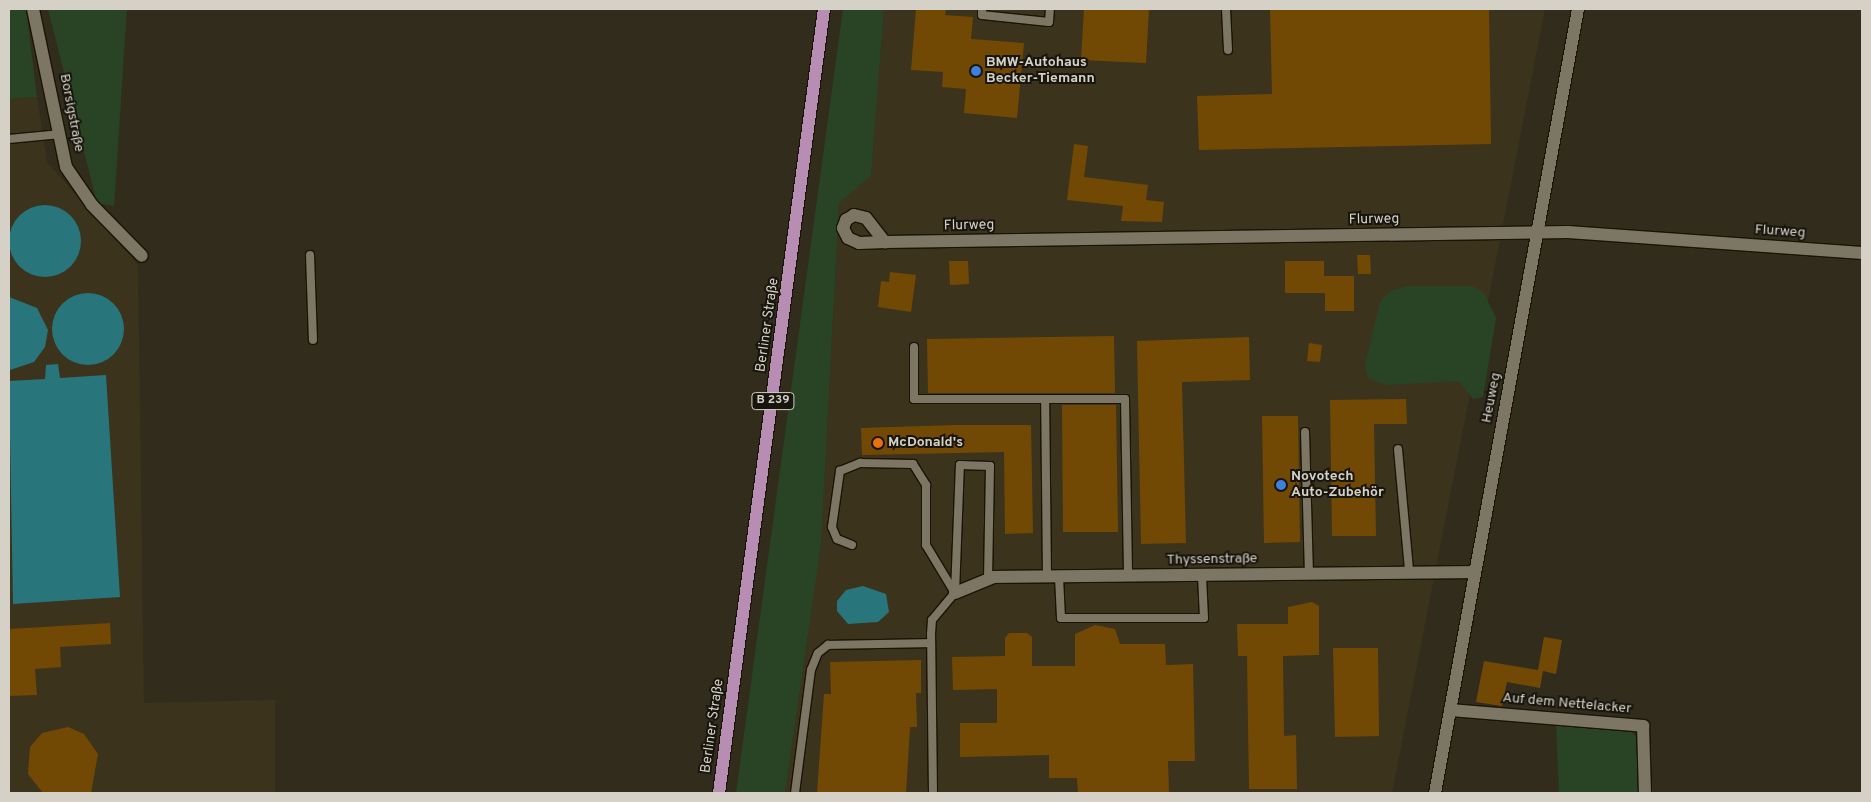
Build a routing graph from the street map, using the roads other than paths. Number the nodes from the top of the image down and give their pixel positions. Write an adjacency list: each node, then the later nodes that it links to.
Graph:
1 (33, 9): 8 (street, Borsigstraße)
2 (824, 9): 31 (main road, Berliner Straße / B 239)
3 (982, 9): 4 (lane)
4 (1050, 9)
5 (1226, 9): 7 (lane)
6 (1578, 9): 10 (street, Heuweg)
7 (1228, 50)
8 (61, 134): 9 (lane); 14 (street, Borsigstraße)
9 (9, 139)
10 (1539, 233): 11 (street, Flurweg); 12 (street, Flurweg); 22 (street, Heuweg)
11 (885, 242)
12 (1862, 253)
13 (310, 255): 15 (lane)
14 (142, 256)
15 (313, 340)
16 (914, 347): 17 (lane)
17 (1045, 399): 25 (lane); 26 (lane)
18 (1305, 432): 23 (lane)
19 (1398, 449): 21 (lane)
20 (852, 545): 28 (lane)
21 (1408, 570): 22 (street, Thyssenstraße); 23 (street, Thyssenstraße)
22 (1473, 572): 30 (street, Heuweg)
23 (1309, 573): 24 (street, Thyssenstraße)
24 (1202, 575): 25 (street, Thyssenstraße); 26 (lane)
25 (1128, 576): 26 (street, Thyssenstraße)
26 (1053, 577): 27 (street, Thyssenstraße)
27 (988, 578): 28 (street, Thyssenstraße); 28 (lane)
28 (955, 593): 29 (lane)
29 (931, 643): 32 (lane); 33 (lane)
30 (1450, 710): 34 (street, Heuweg); 35 (street, Auf dem Nettelacker)
31 (719, 793)
32 (795, 793)
33 (933, 793)
34 (1435, 793)
35 (1645, 793)

